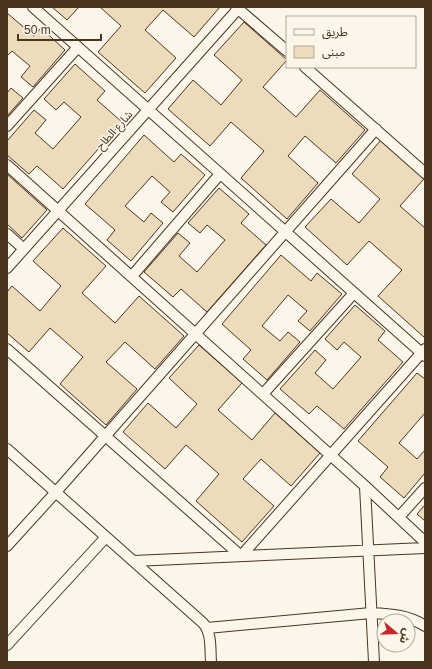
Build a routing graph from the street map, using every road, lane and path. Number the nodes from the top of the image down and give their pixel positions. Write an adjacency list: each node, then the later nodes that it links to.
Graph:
1 (33, 7): 3 (street)
2 (237, 8): 4 (street); 6 (street, شارع الطاح)
3 (78, 47): 6 (street); 7 (street)
4 (286, 50)
5 (306, 68): 8 (street)
6 (148, 109): 11 (street); 12 (street, شارع الطاح)
7 (7, 126)
8 (376, 129): 10 (street); 13 (street)
9 (7, 165): 12 (street)
10 (425, 173)
11 (220, 174): 13 (street); 17 (street)
12 (58, 211): 15 (street, شارع الطاح); 17 (street)
13 (286, 232): 18 (street); 19 (street)
14 (7, 234): 15 (street)
15 (24, 249): 16 (street, شارع الطاح)
16 (7, 268)
17 (132, 276): 19 (street)
18 (354, 293): 21 (street); 22 (street)
19 (196, 334): 22 (street); 23 (street)
20 (7, 349): 23 (street)
21 (424, 353): 25 (street)
22 (263, 394): 25 (street)
23 (106, 436): 28 (street); 35 (street)
24 (7, 449): 28 (street)
25 (331, 455): 26 (street); 35 (street)
26 (365, 486): 29 (street); 34 (street)
27 (425, 488): 29 (street)
28 (56, 492): 30 (street); 32 (street)
29 (399, 517): 31 (street)
30 (106, 537): 36 (street); 40 (street)
31 (425, 542)
32 (7, 546)
33 (425, 548): 34 (street)
34 (368, 550): 35 (street); 37 (street)
35 (241, 556): 36 (street)
36 (134, 561): 39 (street)
37 (371, 613): 38 (street); 39 (street); 42 (street)
38 (425, 626)
39 (207, 628): 41 (street)
40 (7, 646)
41 (211, 662)
42 (374, 662)

